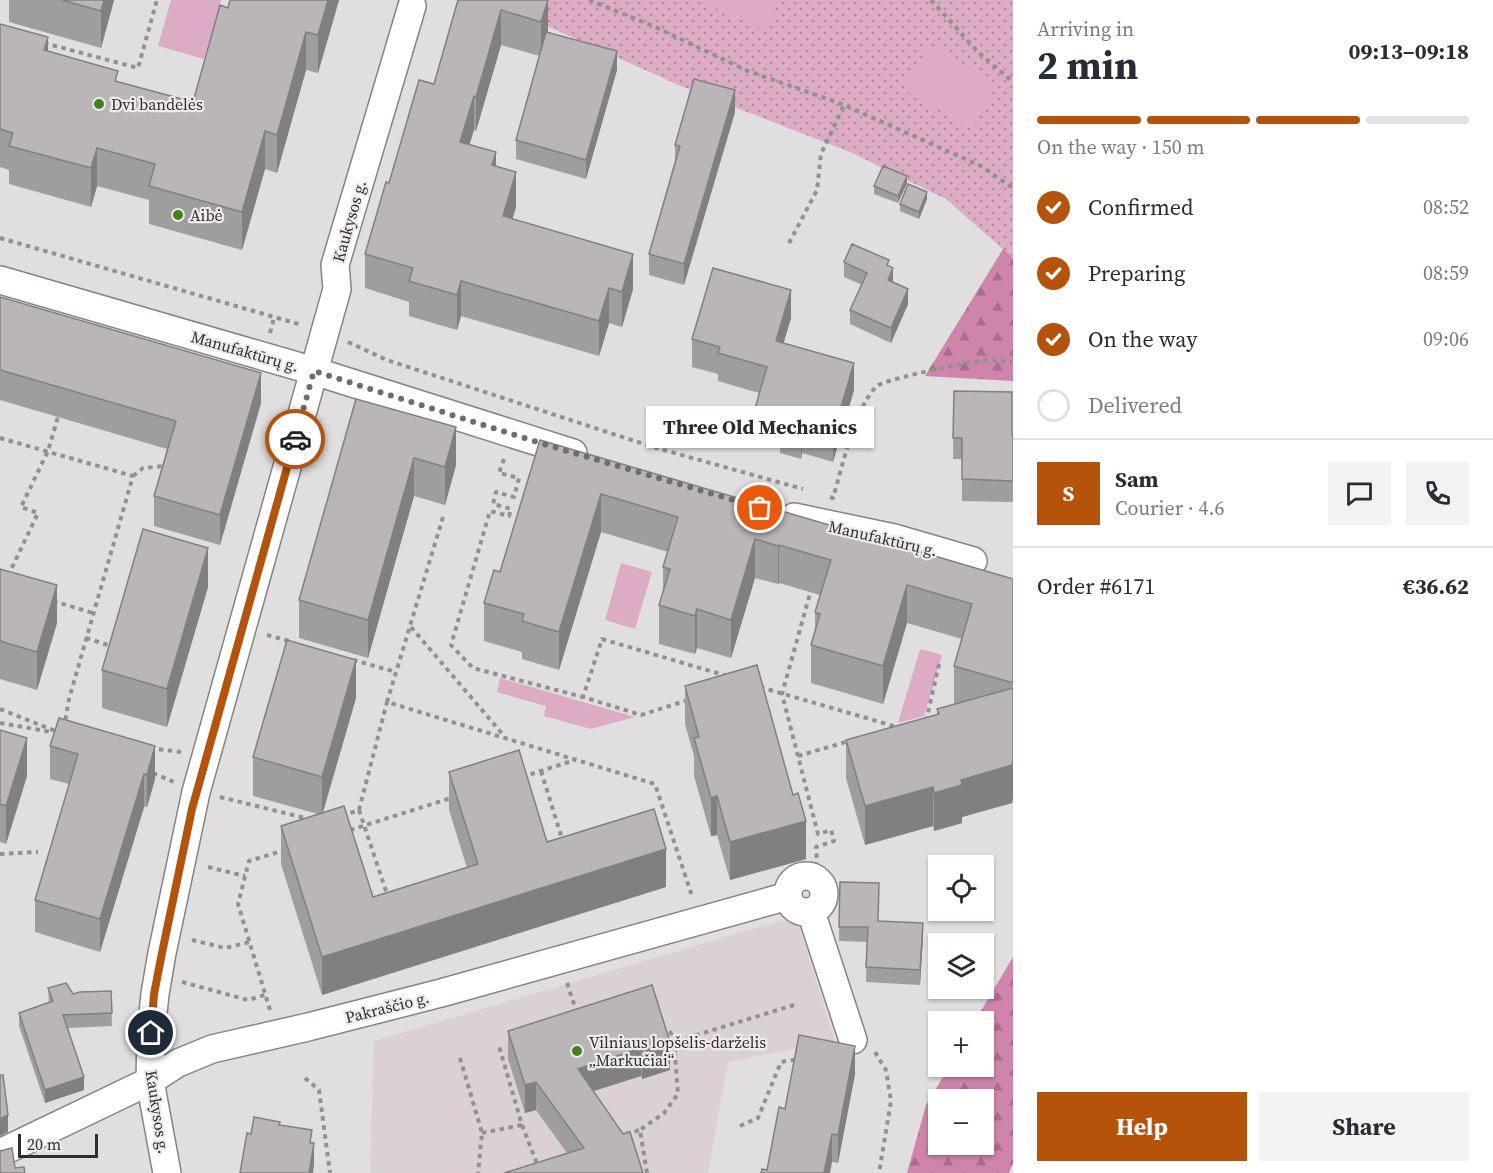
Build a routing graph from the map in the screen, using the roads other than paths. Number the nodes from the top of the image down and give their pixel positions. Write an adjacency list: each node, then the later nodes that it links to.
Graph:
1 (412, 6): 3 (street, Kaukysos g.)
2 (0, 280): 3 (street, Manufaktūrų g.)
3 (314, 371): 4 (street, Manufaktūrų g.); 10 (street, Kaukysos g.)
4 (598, 461)
5 (771, 511): 6 (street, Manufaktūrų g.)
6 (973, 561)
7 (788, 896): 8 (street); 8 (street); 10 (street, Pakraščio g.)
8 (811, 912): 9 (street)
9 (853, 1040)
10 (150, 1081): 11 (street, Pakraščio g.); 12 (street, Kaukysos g.)
11 (0, 1153)
12 (168, 1173)

